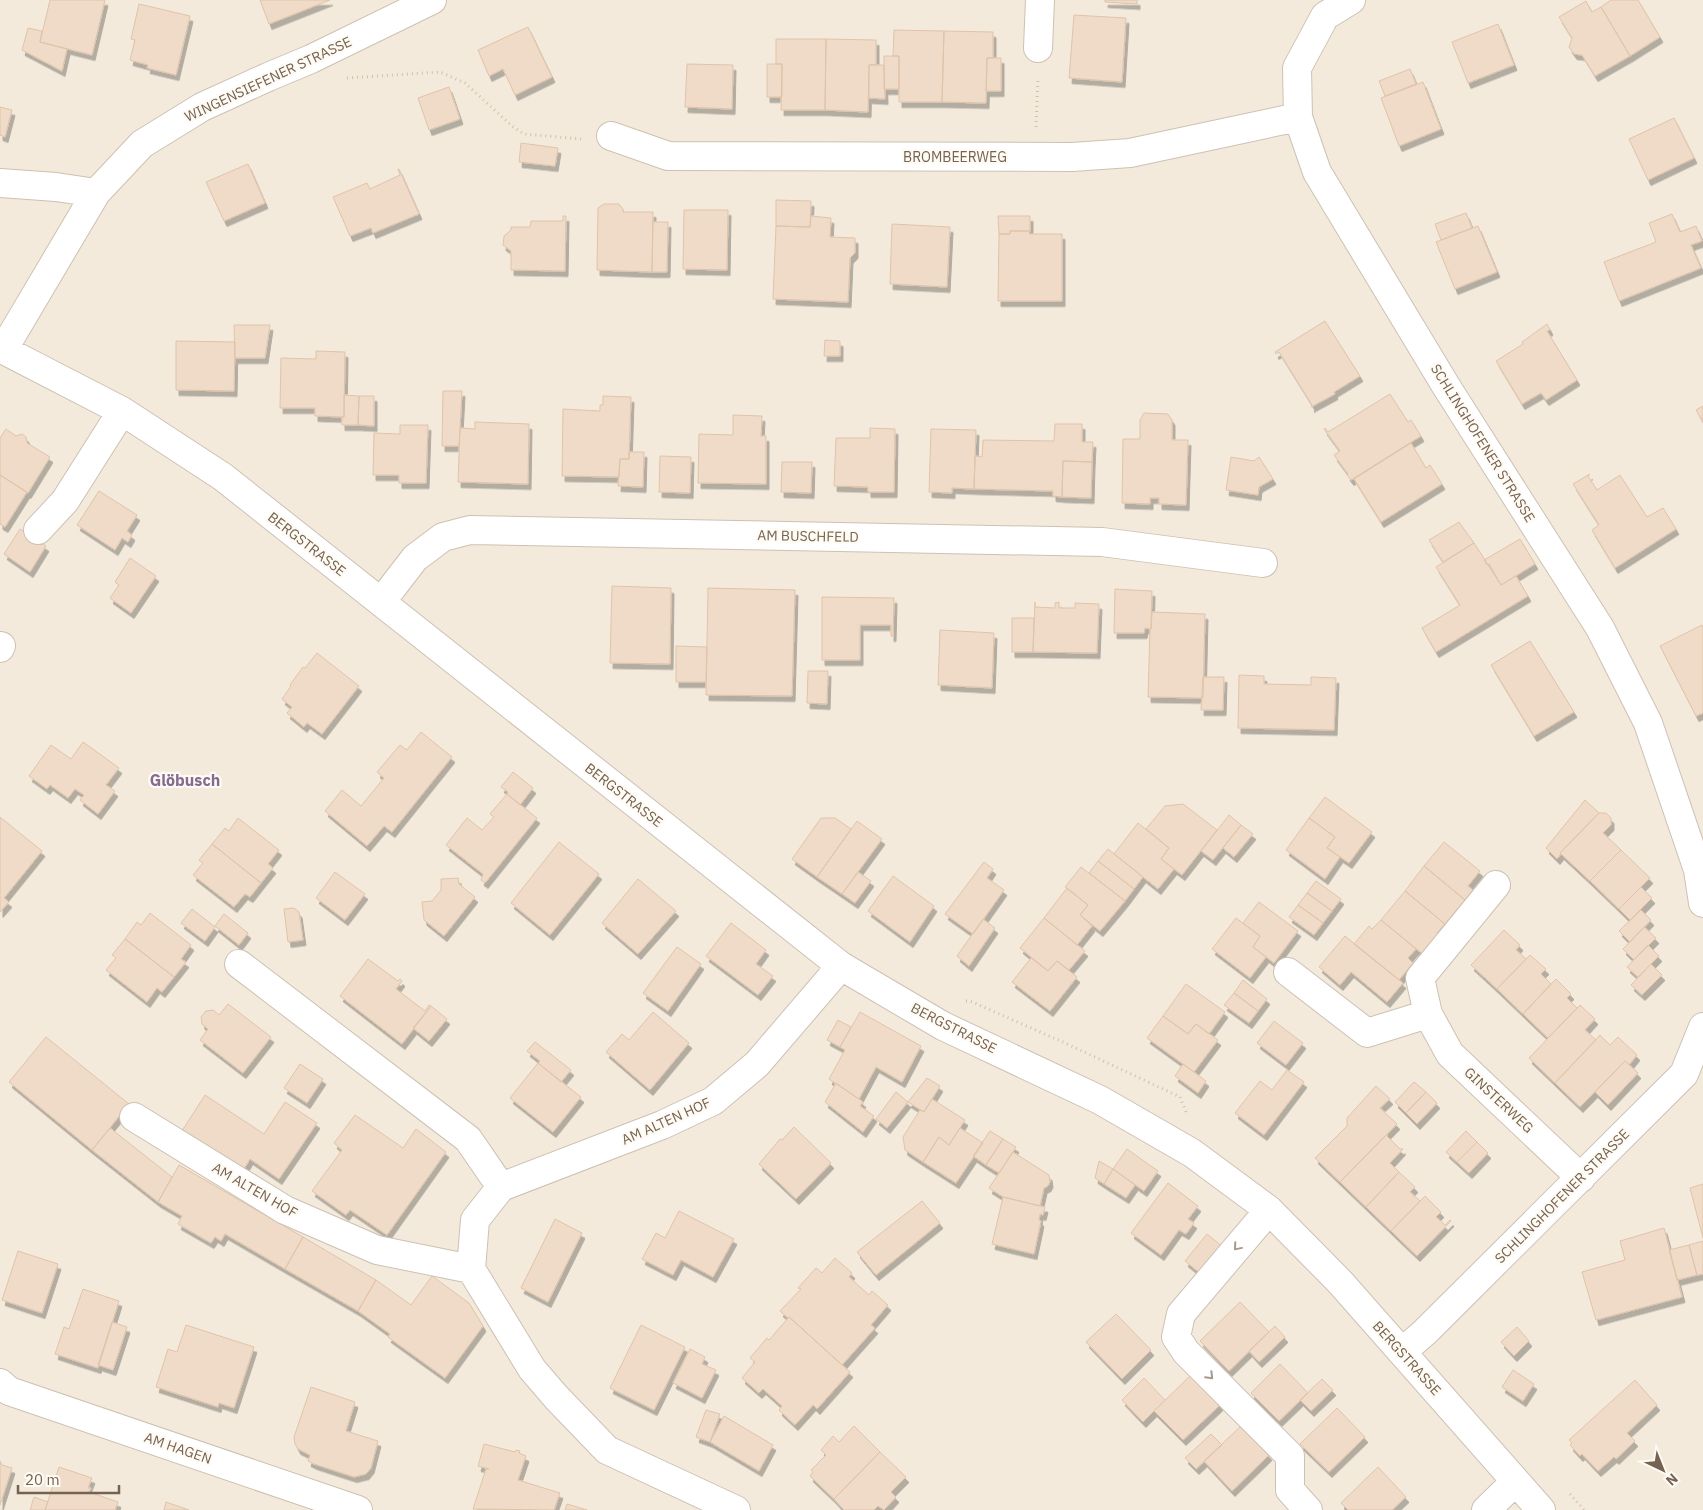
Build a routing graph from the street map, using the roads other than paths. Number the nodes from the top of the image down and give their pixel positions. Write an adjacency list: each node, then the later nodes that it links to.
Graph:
1 (432, 0): 8 (street, WINGENSIEFENER STRASSE)
2 (1040, 0): 4 (street)
3 (1351, 0): 5 (street, SCHLINGHOFENER STRASSE)
4 (1038, 48)
5 (1298, 117): 6 (street, BROMBEERWEG); 14 (street, SCHLINGHOFENER STRASSE)
6 (611, 136)
7 (0, 184): 8 (street)
8 (96, 193): 9 (street, WINGENSIEFENER STRASSE)
9 (2, 349): 10 (street, BERGSTRASSE)
10 (122, 411): 11 (street); 13 (street, BERGSTRASSE)
11 (38, 530)
12 (1263, 563): 13 (street, AM BUSCHFELD)
13 (381, 602): 18 (street, BERGSTRASSE)
14 (1701, 870): 16 (street, SCHLINGHOFENER STRASSE)
15 (1496, 885): 20 (street, GINSTERWEG)
16 (1703, 903)
17 (239, 964): 24 (street)
18 (841, 966): 24 (street, AM ALTEN HOF); 25 (street, BERGSTRASSE)
19 (1288, 972): 20 (street)
20 (1428, 1014): 23 (street, GINSTERWEG)
21 (1703, 1027): 23 (street, SCHLINGHOFENER STRASSE)
22 (134, 1117): 26 (street, AM ALTEN HOF)
23 (1581, 1178): 27 (street, SCHLINGHOFENER STRASSE)
24 (501, 1187): 26 (street)
25 (1269, 1210): 27 (street, BERGSTRASSE); 32 (street, one-way to 32)
26 (470, 1269): 30 (street)
27 (1402, 1352): 29 (street, BERGSTRASSE)
28 (0, 1383): 31 (street, AM HAGEN)
29 (1515, 1482): 33 (street); 34 (street, BERGSTRASSE)
30 (719, 1506)
31 (358, 1510)
32 (1308, 1510)
33 (1486, 1510)
34 (1541, 1510)

